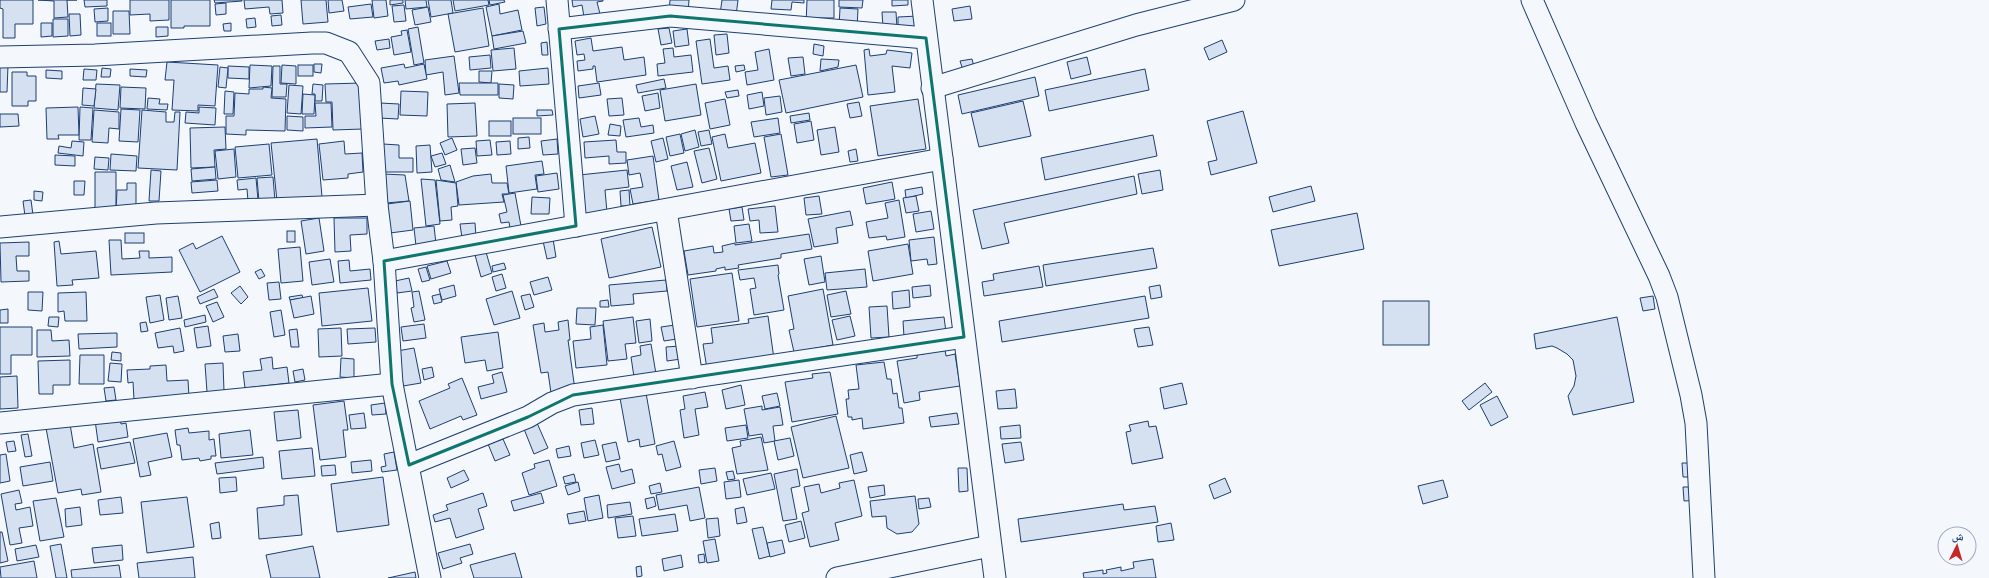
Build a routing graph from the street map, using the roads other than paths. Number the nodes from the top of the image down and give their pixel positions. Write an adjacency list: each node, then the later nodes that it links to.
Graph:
1 (557, 0): 5 (street)
2 (922, 0): 6 (street)
3 (1234, 0): 8 (street)
4 (1532, 0): 24 (street)
5 (559, 29): 6 (street); 12 (street)
6 (926, 38): 8 (street)
7 (0, 57): 10 (street)
8 (932, 88): 9 (street)
9 (942, 159): 11 (street); 15 (street)
10 (377, 205): 13 (street); 14 (street)
11 (666, 210): 12 (street); 16 (street)
12 (576, 226): 14 (street)
13 (0, 227)
14 (384, 261): 17 (street)
15 (964, 337): 16 (street); 20 (street)
16 (692, 378): 19 (street)
17 (392, 384): 18 (street); 19 (street)
18 (0, 423)
19 (409, 465): 21 (street)
20 (990, 546): 22 (street); 23 (street)
21 (430, 578)
22 (837, 578)
23 (995, 578)
24 (1704, 578)

